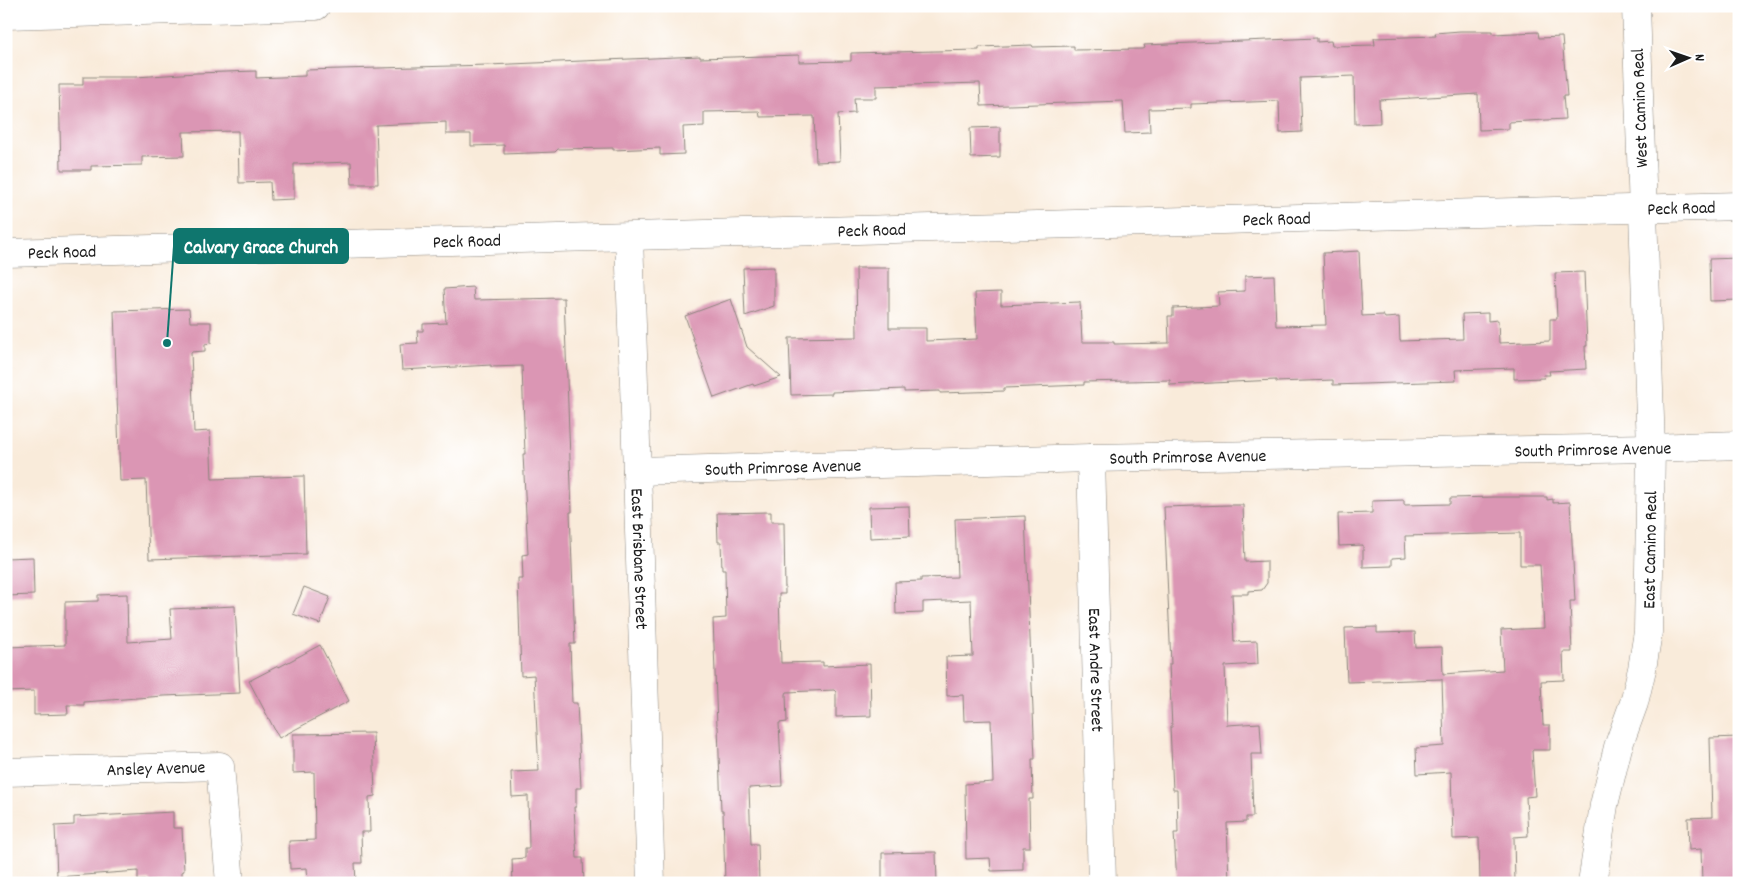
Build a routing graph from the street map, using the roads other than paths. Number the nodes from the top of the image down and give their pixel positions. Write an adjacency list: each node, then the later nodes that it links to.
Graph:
1 (316, 6): 3 (street)
2 (1636, 6): 5 (street, West Camino Real)
3 (6, 15)
4 (1739, 206): 5 (street, Peck Road)
5 (1643, 210): 6 (street, Peck Road); 9 (street, East Camino Real)
6 (629, 236): 7 (street, Peck Road); 11 (street, East Brisbane Street)
7 (6, 253)
8 (1739, 445): 9 (street, South Primrose Avenue)
9 (1652, 448): 10 (street, South Primrose Avenue); 16 (street, East Camino Real)
10 (1091, 458): 11 (street, South Primrose Avenue); 15 (street, East Andre Street)
11 (637, 471): 14 (street, East Brisbane Street)
12 (6, 772): 13 (street, Ansley Avenue)
13 (230, 883)
14 (651, 883)
15 (1102, 883)
16 (1592, 883)

